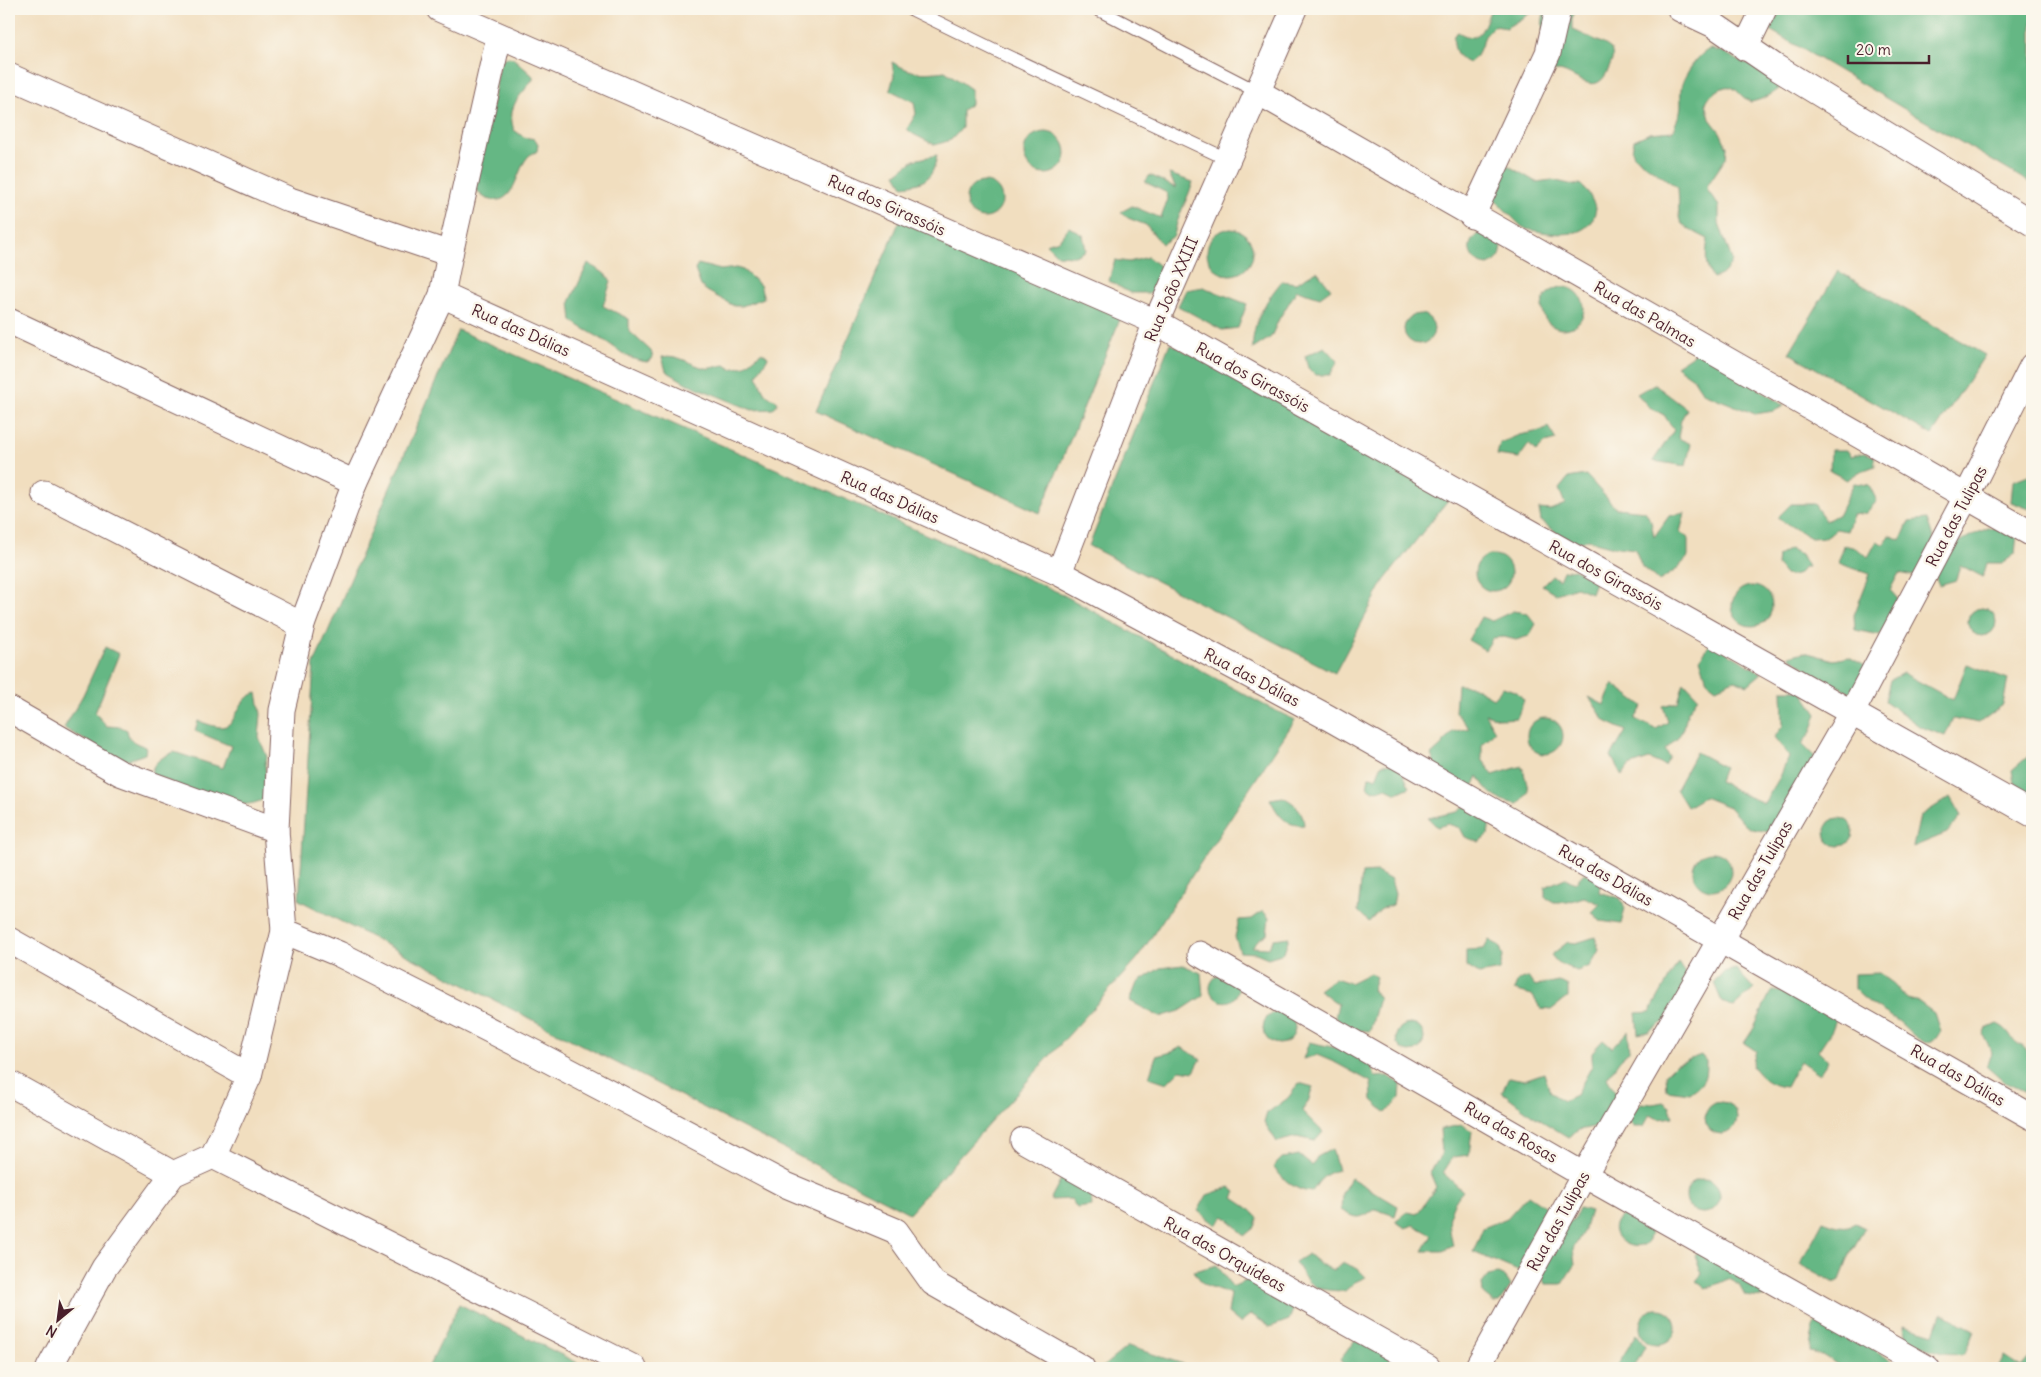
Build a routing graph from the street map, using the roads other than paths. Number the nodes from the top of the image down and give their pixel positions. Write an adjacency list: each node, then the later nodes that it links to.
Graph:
1 (439, 9): 8 (street, Rua dos Girassóis)
2 (911, 9): 12 (lane)
3 (1097, 9): 11 (lane)
4 (1294, 9): 11 (street, Rua João XXIII)
5 (1558, 9): 13 (street)
6 (1680, 9): 9 (street)
7 (1764, 9): 9 (street)
8 (499, 36): 15 (street); 18 (street, Rua dos Girassóis)
9 (1746, 48): 14 (street)
10 (9, 76): 15 (street)
11 (1258, 92): 12 (street, Rua João XXIII); 13 (street, Rua das Palmas)
12 (1226, 159): 18 (street, Rua João XXIII)
13 (1472, 216): 22 (street, Rua das Palmas)
14 (2032, 223)
15 (450, 254): 16 (street)
16 (442, 295): 20 (street); 24 (street, Rua das Dálias)
17 (9, 320): 20 (street)
18 (1156, 322): 24 (street, Rua João XXIII); 27 (street, Rua dos Girassóis)
19 (2032, 366): 22 (street, Rua das Tulipas)
20 (355, 483): 25 (street)
21 (44, 493): 25 (street)
22 (1966, 497): 23 (street, Rua das Palmas); 27 (street, Rua das Tulipas)
23 (2032, 534)
24 (1058, 573): 31 (street, Rua das Dálias)
25 (302, 625): 29 (street)
26 (9, 709): 29 (street)
27 (1852, 712): 28 (street, Rua dos Girassóis); 31 (street, Rua das Tulipas)
28 (2032, 814)
29 (276, 830): 30 (street)
30 (284, 931): 34 (street); 43 (street)
31 (1720, 939): 36 (street, Rua das Dálias); 40 (street, Rua das Tulipas)
32 (9, 940): 34 (street)
33 (1200, 954): 40 (street, Rua das Rosas)
34 (249, 1076): 38 (street)
35 (9, 1083): 39 (street)
36 (2032, 1117)
37 (1023, 1140): 44 (street, Rua das Orquídeas)
38 (214, 1156): 39 (street); 42 (street)
39 (173, 1174): 41 (street)
40 (1584, 1175): 45 (street, Rua das Tulipas); 46 (street, Rua das Rosas)
41 (49, 1368)
42 (634, 1368)
43 (1082, 1368)
44 (1428, 1368)
45 (1477, 1368)
46 (1927, 1368)

